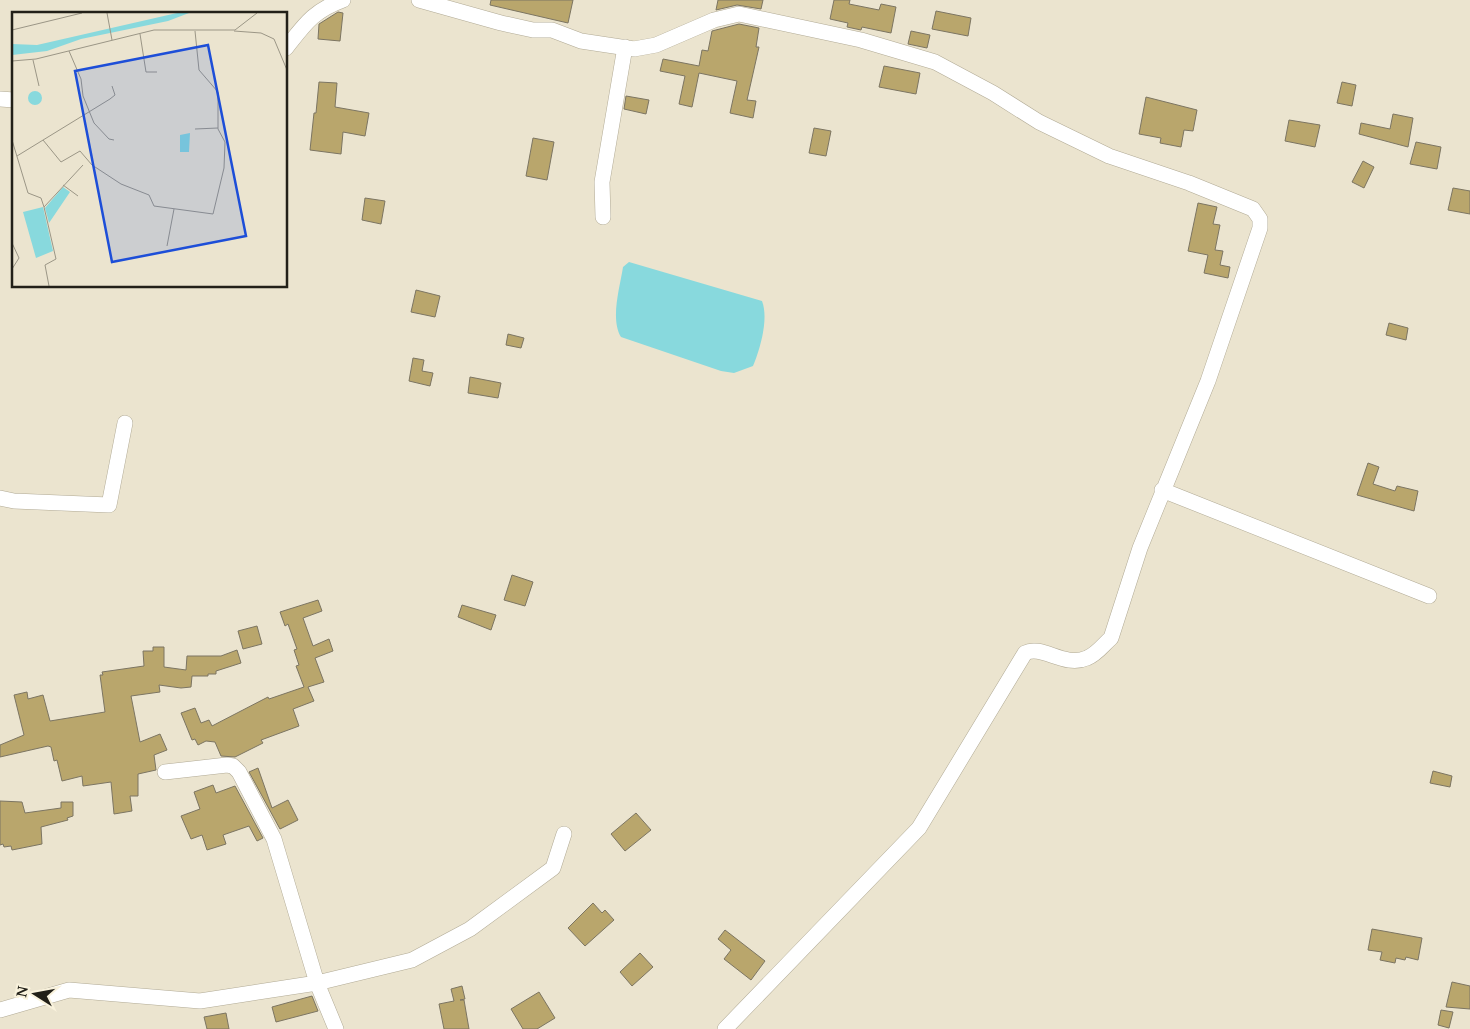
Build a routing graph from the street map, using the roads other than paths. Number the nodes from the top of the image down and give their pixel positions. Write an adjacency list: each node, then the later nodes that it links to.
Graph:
1 (343, 0): 3 (street)
2 (419, 0): 4 (street)
3 (288, 45)
4 (625, 47): 5 (street); 7 (street)
5 (603, 217)
6 (125, 423): 8 (street)
7 (1162, 490): 9 (street); 15 (street)
8 (0, 498)
9 (1429, 596)
10 (165, 772): 12 (street)
11 (564, 834): 12 (street)
12 (316, 983): 13 (street); 14 (street)
13 (0, 1010)
14 (336, 1029)
15 (725, 1029)

